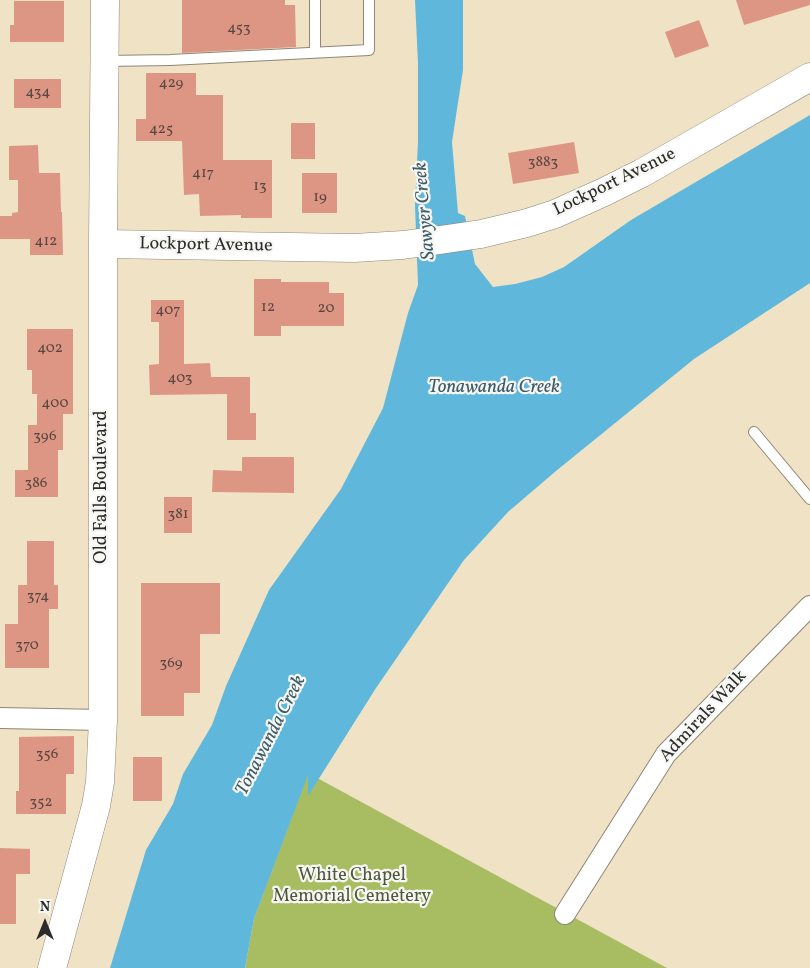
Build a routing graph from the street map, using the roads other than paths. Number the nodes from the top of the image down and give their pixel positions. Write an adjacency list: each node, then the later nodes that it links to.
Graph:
1 (105, 0): 5 (street, Old Falls Boulevard)
2 (315, 0): 4 (lane)
3 (369, 0): 4 (lane)
4 (315, 52): 5 (lane)
5 (105, 61): 7 (street, Old Falls Boulevard)
6 (810, 77): 7 (street, Lockport Avenue)
7 (103, 244): 12 (street, Old Falls Boulevard)
8 (754, 432): 9 (lane)
9 (810, 499)
10 (810, 606): 13 (street, Admirals Walk)
11 (0, 718): 12 (street)
12 (103, 720): 14 (street, Old Falls Boulevard)
13 (565, 914)
14 (52, 968)

